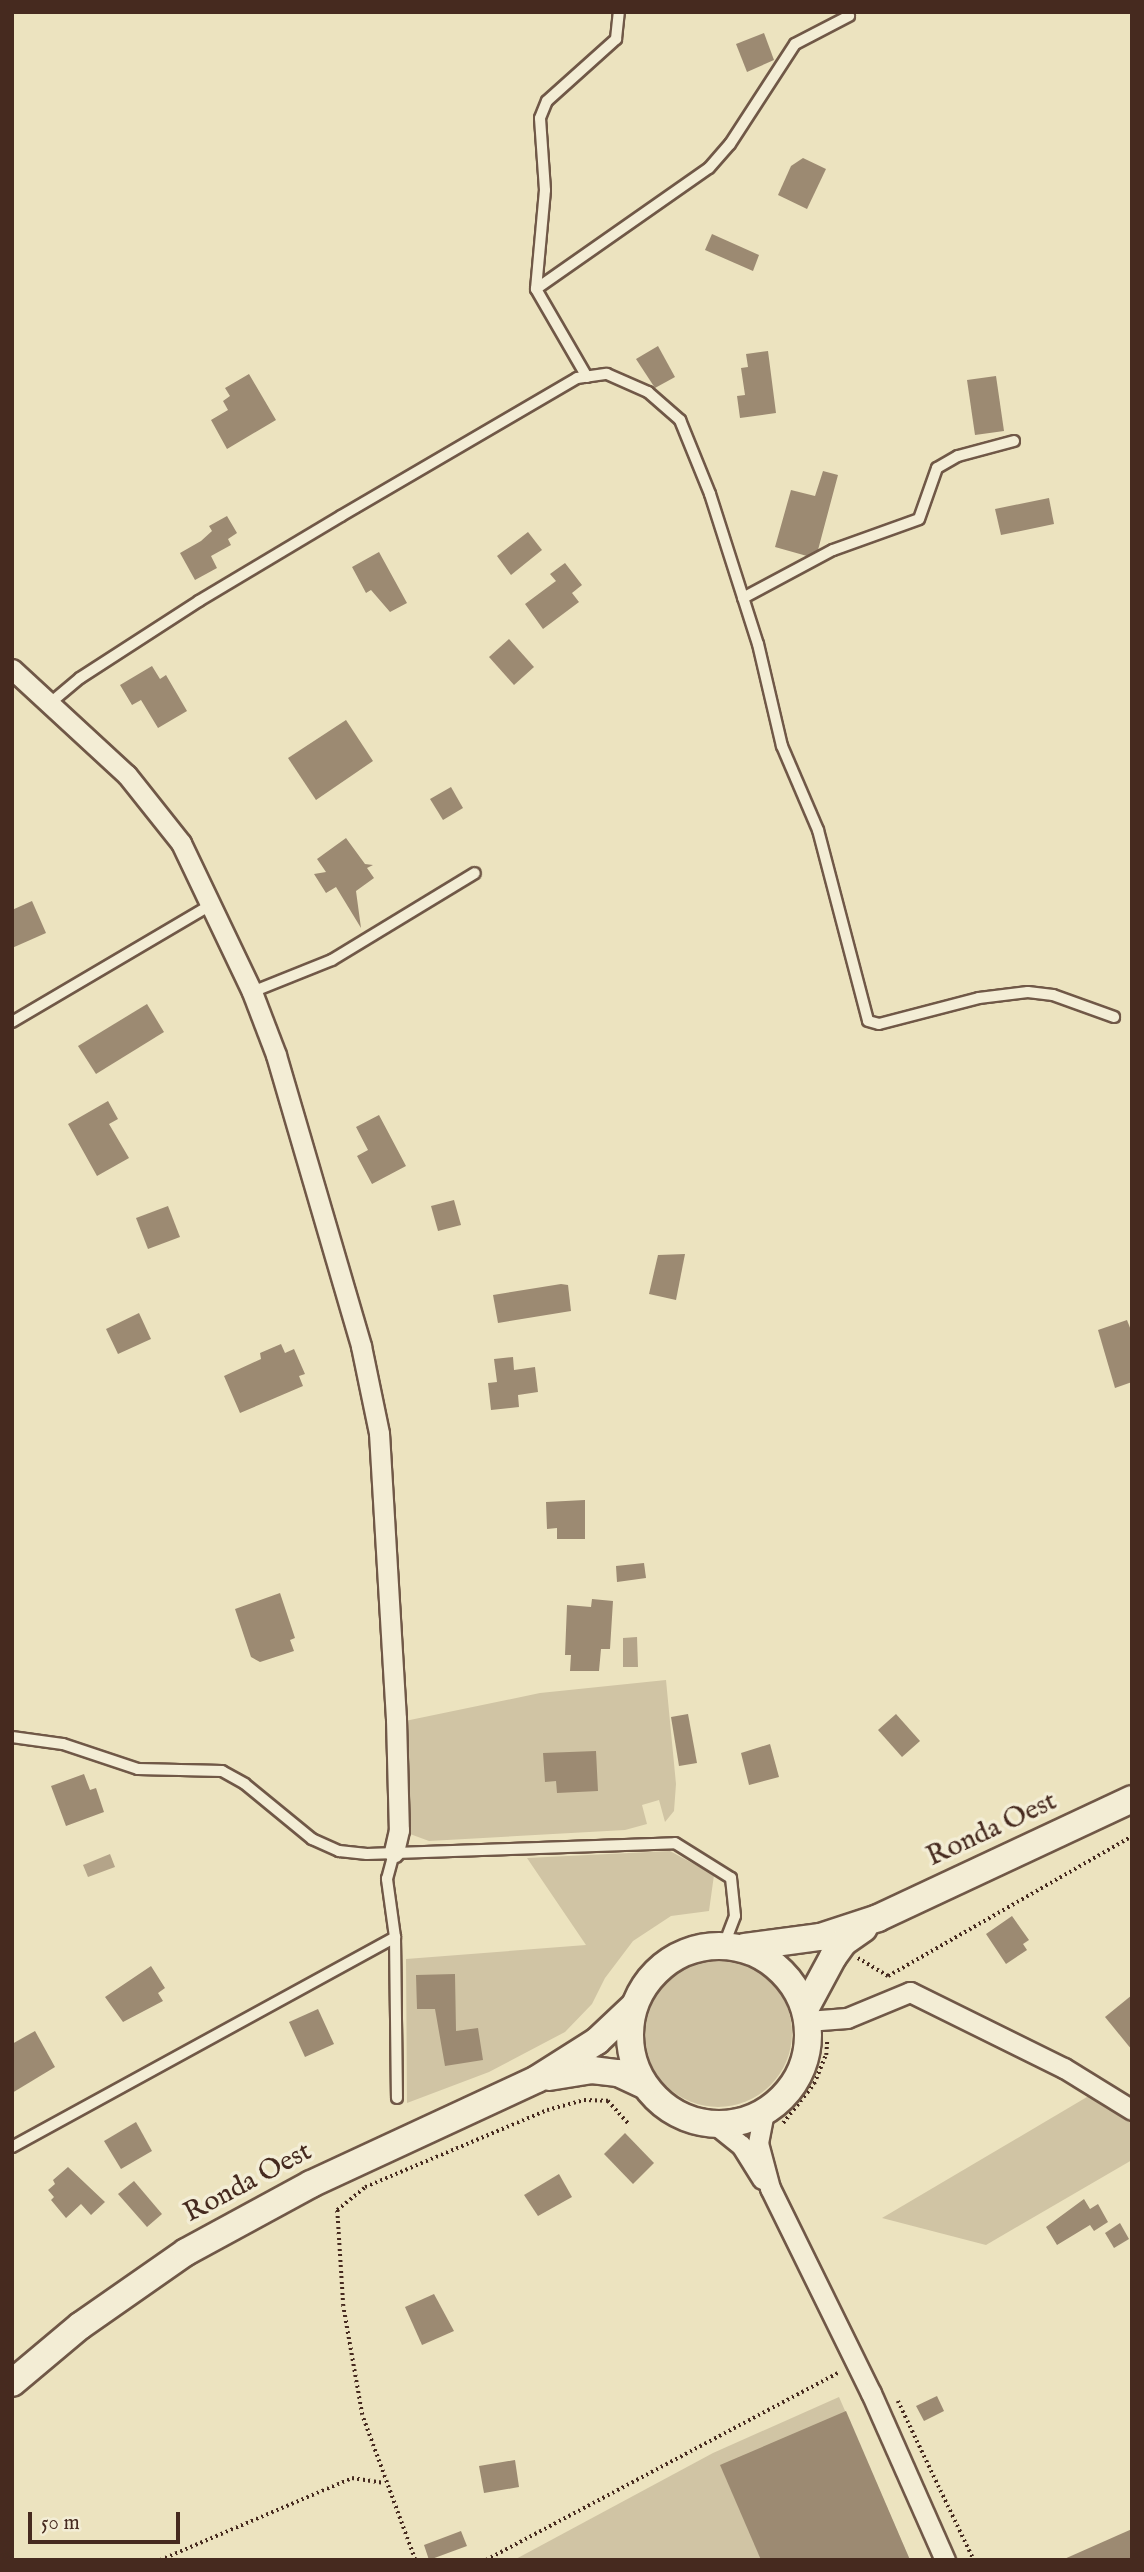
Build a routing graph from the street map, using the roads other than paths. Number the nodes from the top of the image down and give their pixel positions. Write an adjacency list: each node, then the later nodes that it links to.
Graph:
1 (619, 12): 3 (lane)
2 (849, 16): 3 (lane)
3 (536, 289): 4 (lane)
4 (587, 377): 6 (lane); 8 (lane)
5 (1014, 441): 6 (lane)
6 (743, 598): 12 (lane)
7 (12, 669): 8 (street)
8 (49, 704): 10 (street)
9 (475, 873): 11 (lane)
10 (212, 904): 11 (street); 13 (lane)
11 (252, 992): 16 (street)
12 (1114, 1017)
13 (12, 1022)
14 (12, 1737): 16 (lane)
15 (1132, 1799): 17 (main road, Ronda Oest)
16 (394, 1852): 18 (lane); 19 (lane)
17 (878, 1918): 19 (main road, Ronda Oest); 21 (main road, Ronda Oest)
18 (395, 1937): 24 (lane); 28 (lane)
19 (732, 1946): 20 (main road); 21 (main road)
20 (633, 2007): 22 (main road, Ronda Oest); 23 (main road)
21 (813, 2017): 25 (street); 26 (main road)
22 (537, 2079): 23 (main road, Ronda Oest); 30 (main road, Ronda Oest)
23 (644, 2085): 27 (main road)
24 (397, 2098)
25 (1132, 2110)
26 (770, 2122): 27 (main road); 29 (street)
27 (716, 2125): 29 (street)
28 (12, 2147)
29 (770, 2188): 31 (street)
30 (12, 2383)
31 (945, 2560)

